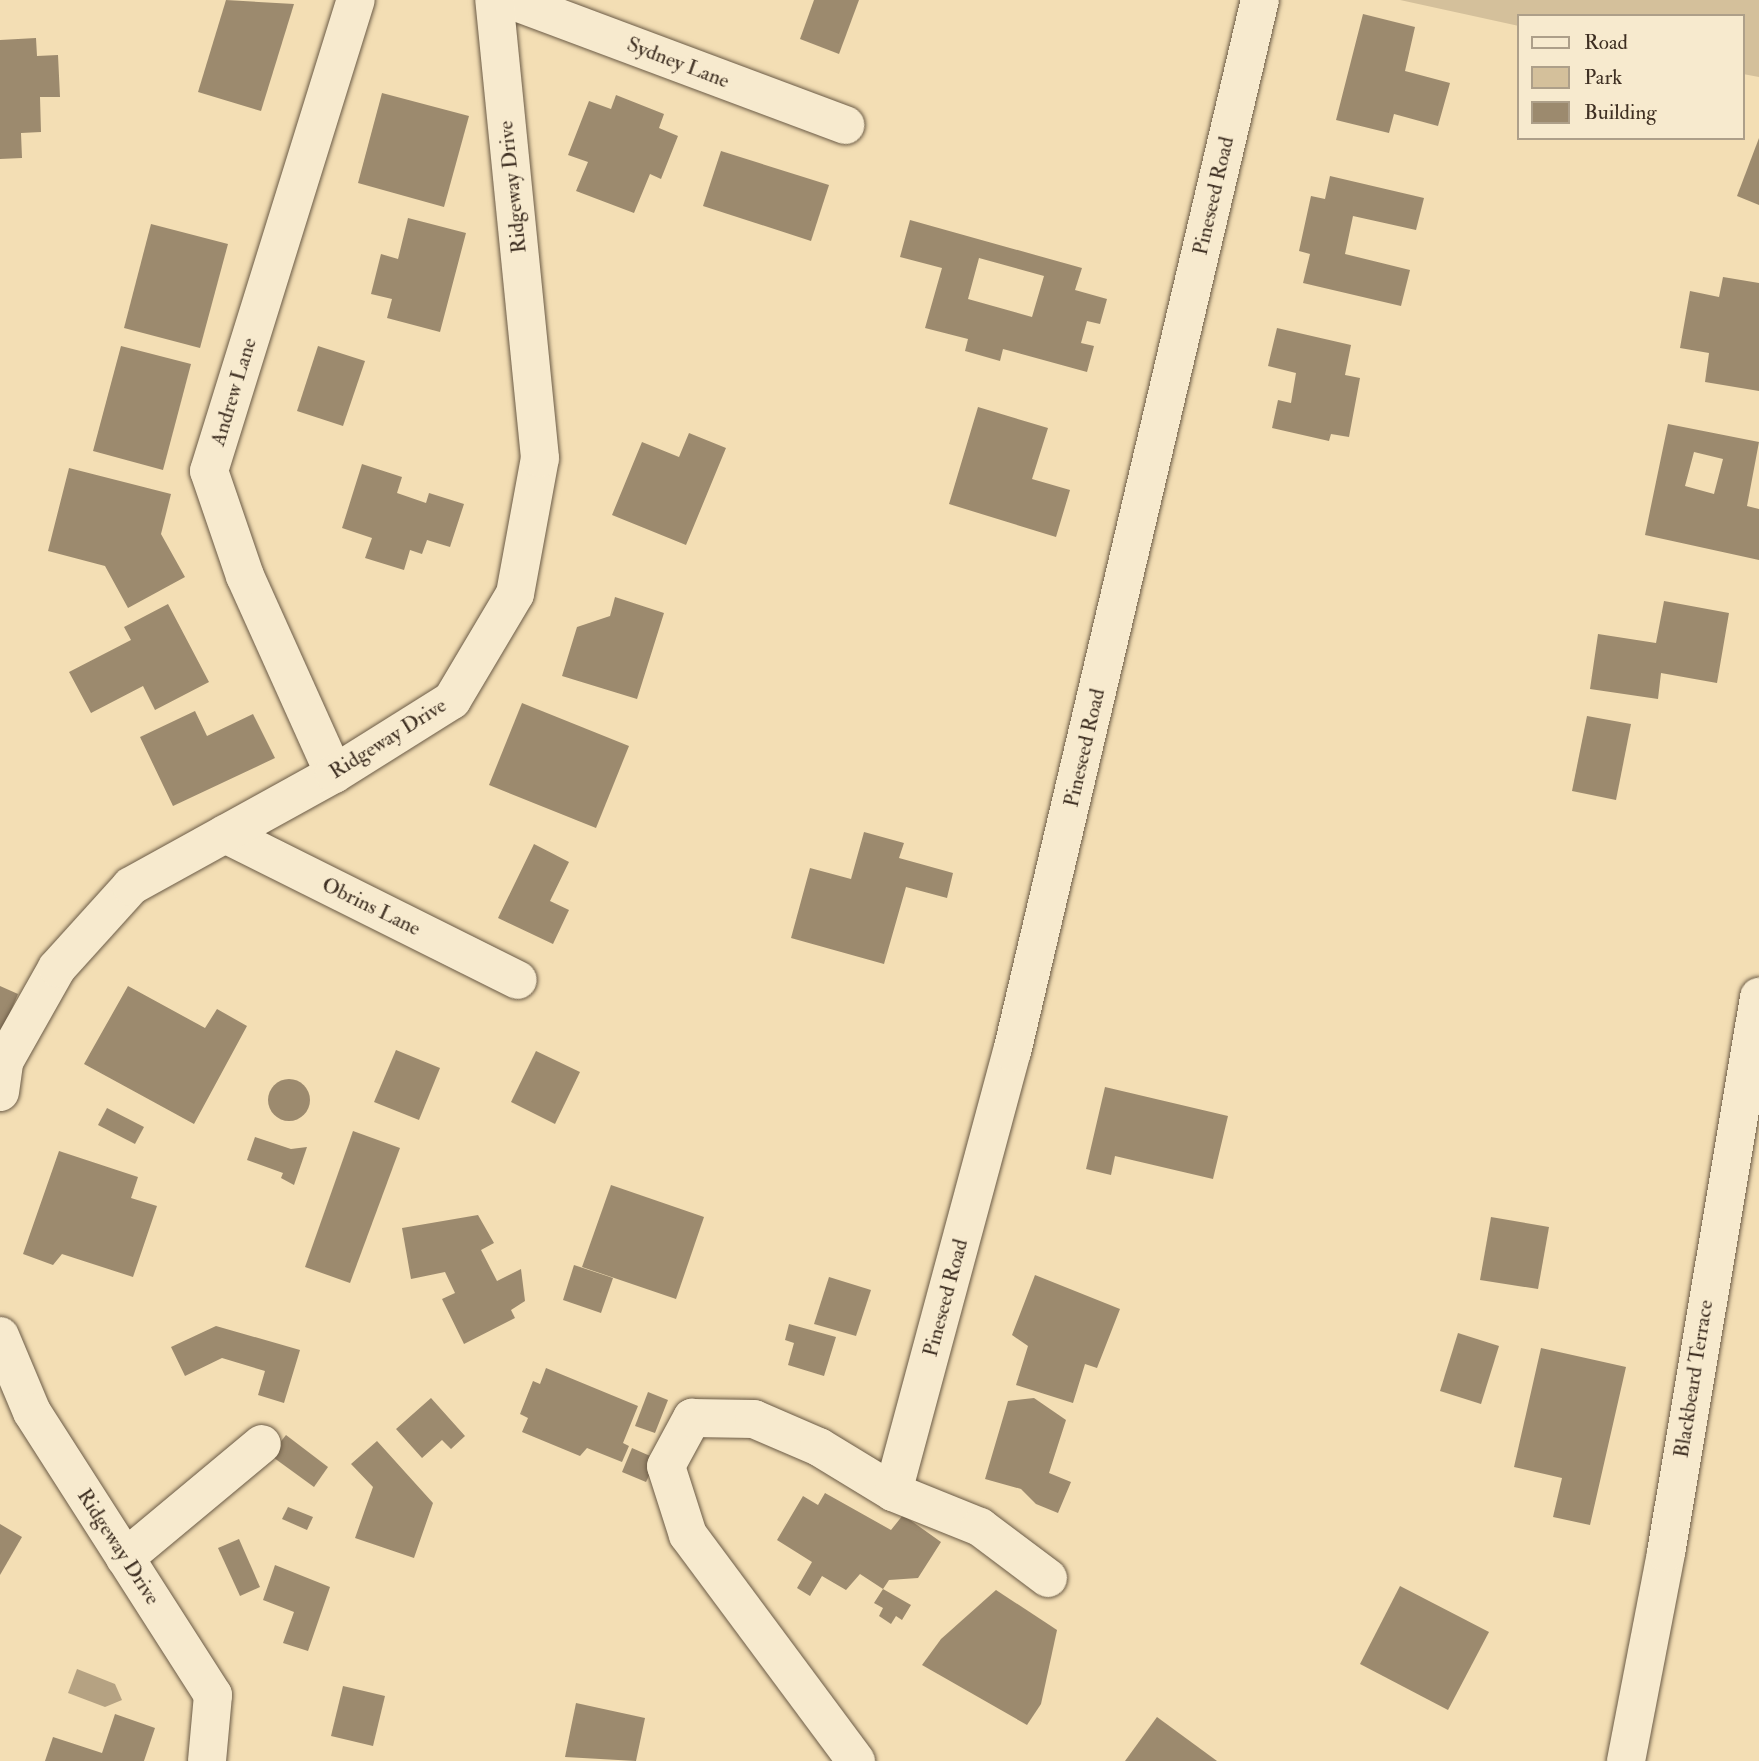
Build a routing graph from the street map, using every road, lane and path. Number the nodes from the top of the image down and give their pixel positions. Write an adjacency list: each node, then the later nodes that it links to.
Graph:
1 (356, 0): 6 (street, Andrew Lane)
2 (494, 0): 6 (street, Ridgeway Drive)
3 (511, 0): 5 (street, Sydney Lane)
4 (1260, 0): 13 (street, Pineseed Road)
5 (845, 125)
6 (334, 774): 7 (street, Ridgeway Drive)
7 (225, 834): 8 (street, Obrins Lane); 10 (street, Ridgeway Drive)
8 (518, 980)
9 (1759, 997): 18 (street, Blackbeard Terrace)
10 (0, 1092)
11 (0, 1336): 14 (street, Ridgeway Drive)
12 (262, 1444): 14 (street)
13 (893, 1492): 15 (street); 17 (street)
14 (125, 1558): 16 (street, Ridgeway Drive)
15 (1048, 1578)
16 (207, 1761)
17 (856, 1761)
18 (1626, 1761)

